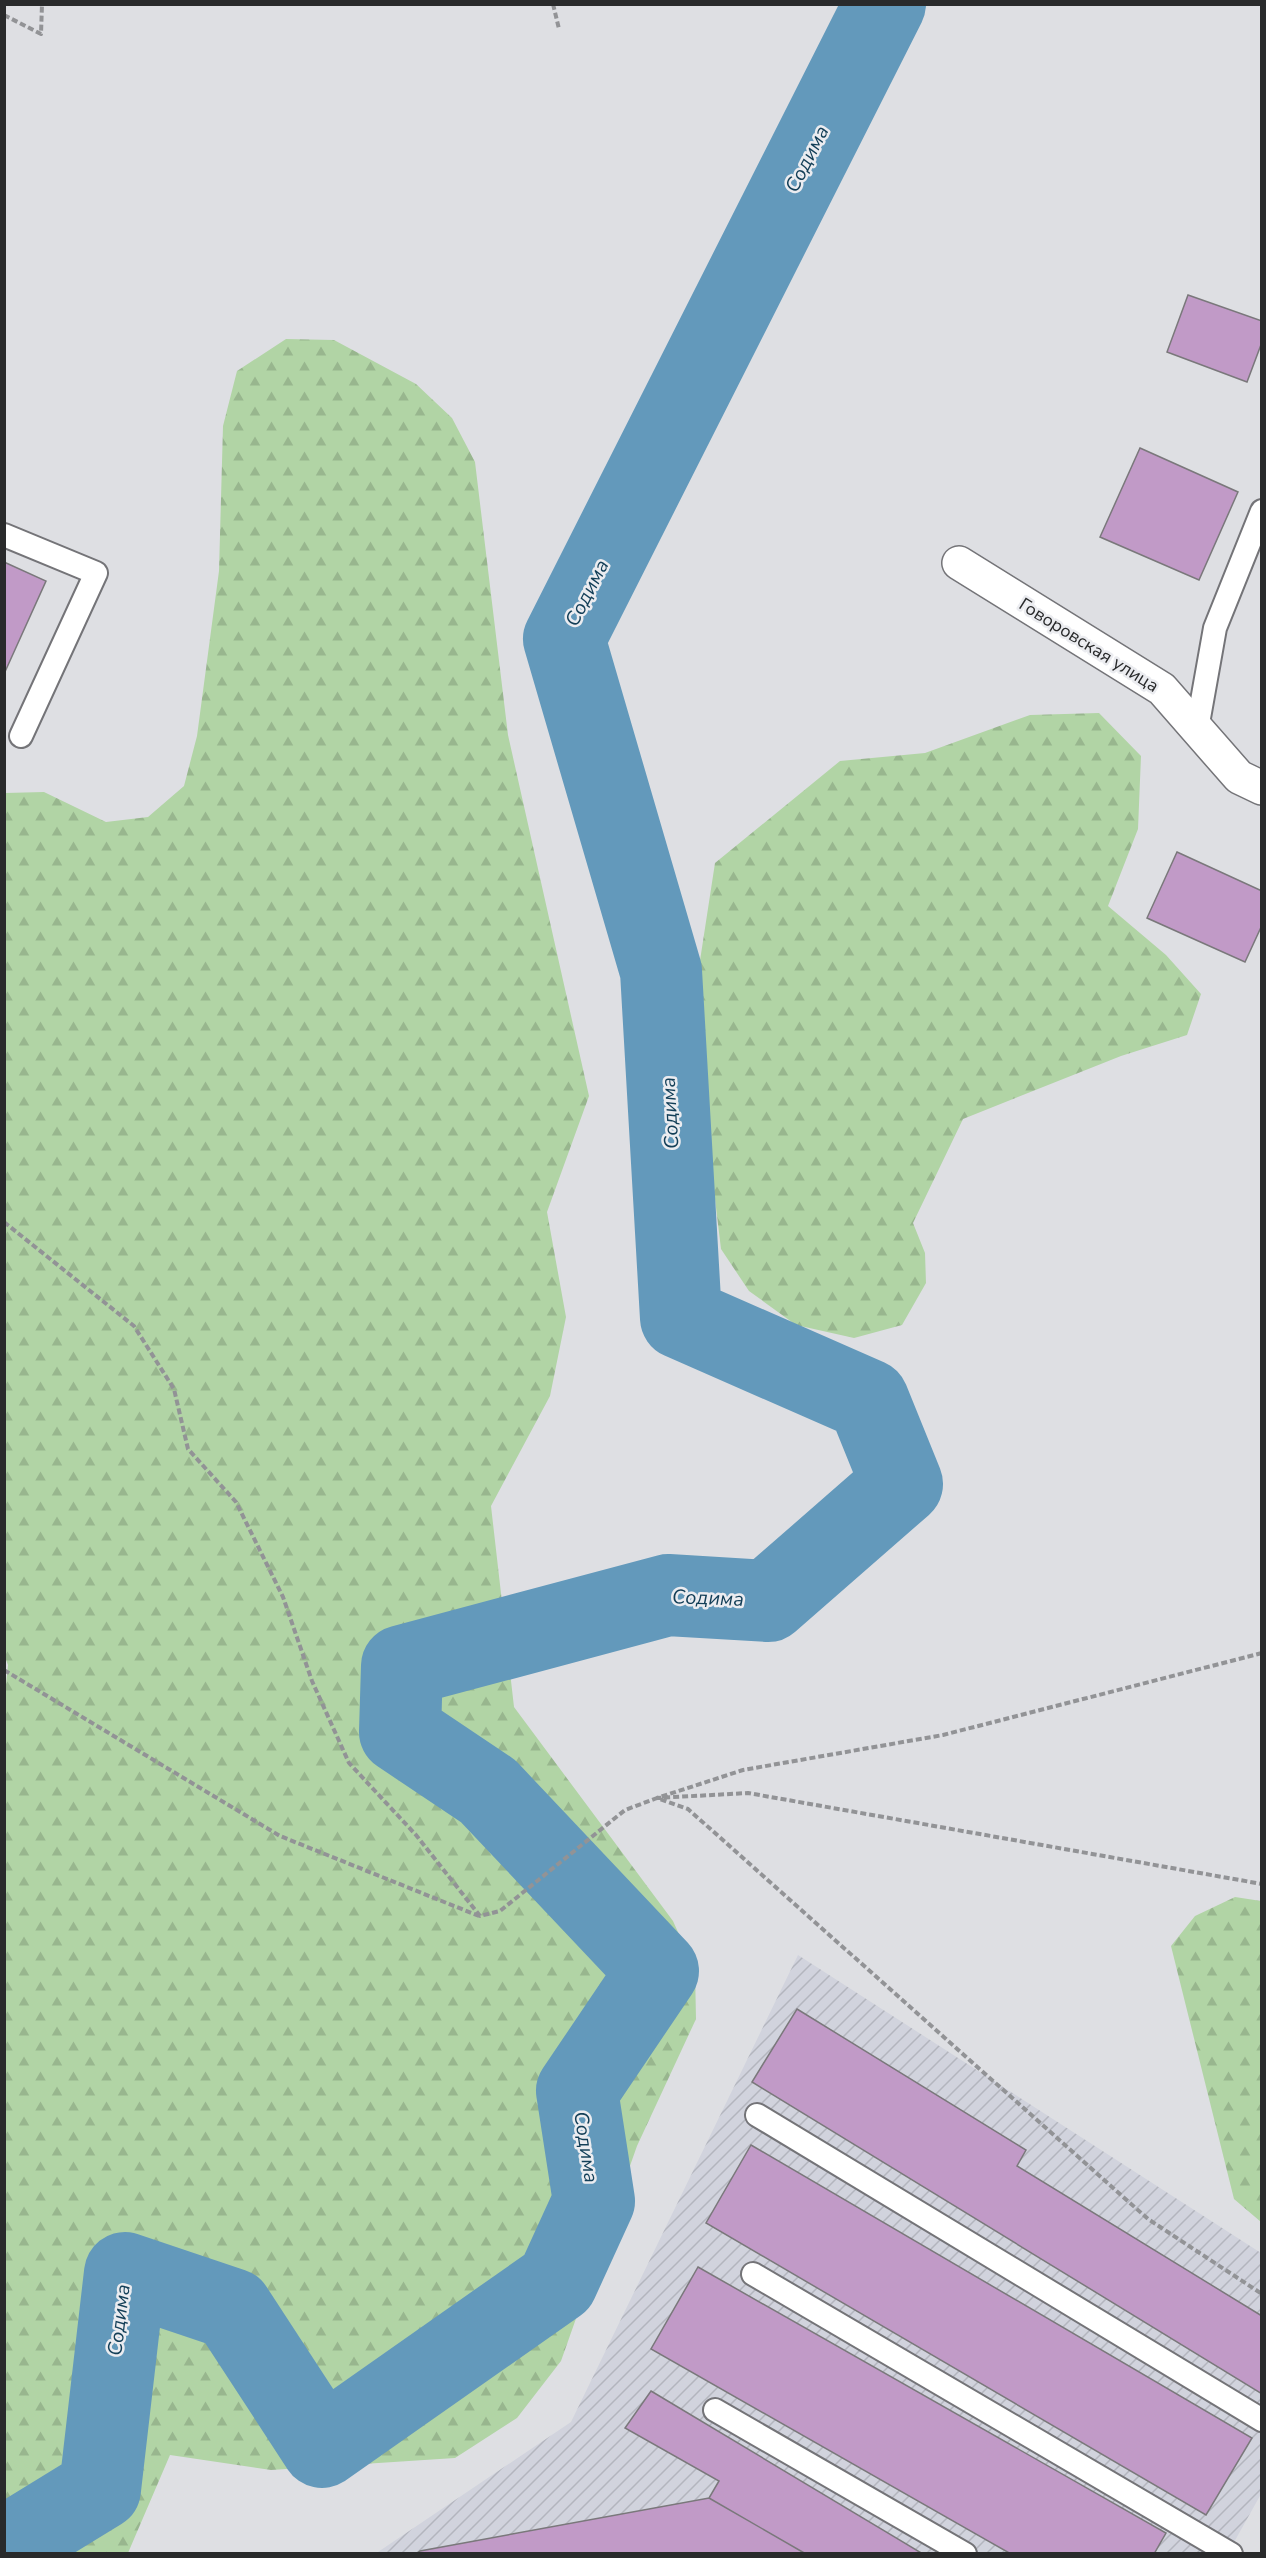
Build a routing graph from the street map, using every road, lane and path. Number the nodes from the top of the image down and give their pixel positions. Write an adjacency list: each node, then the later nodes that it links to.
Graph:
1 (42, 4): 3 (path)
2 (553, 4): 4 (path)
3 (4, 15)
4 (559, 29)
5 (1262, 511): 8 (lane)
6 (4, 535): 9 (lane)
7 (958, 563): 8 (street, Говоровская улица)
8 (1197, 729): 10 (street, Говоровская улица)
9 (21, 736)
10 (1262, 788)
11 (4, 1222): 16 (path)
12 (1262, 1653): 14 (path)
13 (4, 1670): 16 (path)
14 (657, 1797): 15 (path); 16 (path); 19 (path)
15 (1262, 1884)
16 (480, 1916)
17 (757, 2115): 21 (lane)
18 (753, 2274): 23 (lane)
19 (1262, 2294)
20 (715, 2410): 22 (lane)
21 (1262, 2420)
22 (965, 2553)
23 (1231, 2553)

